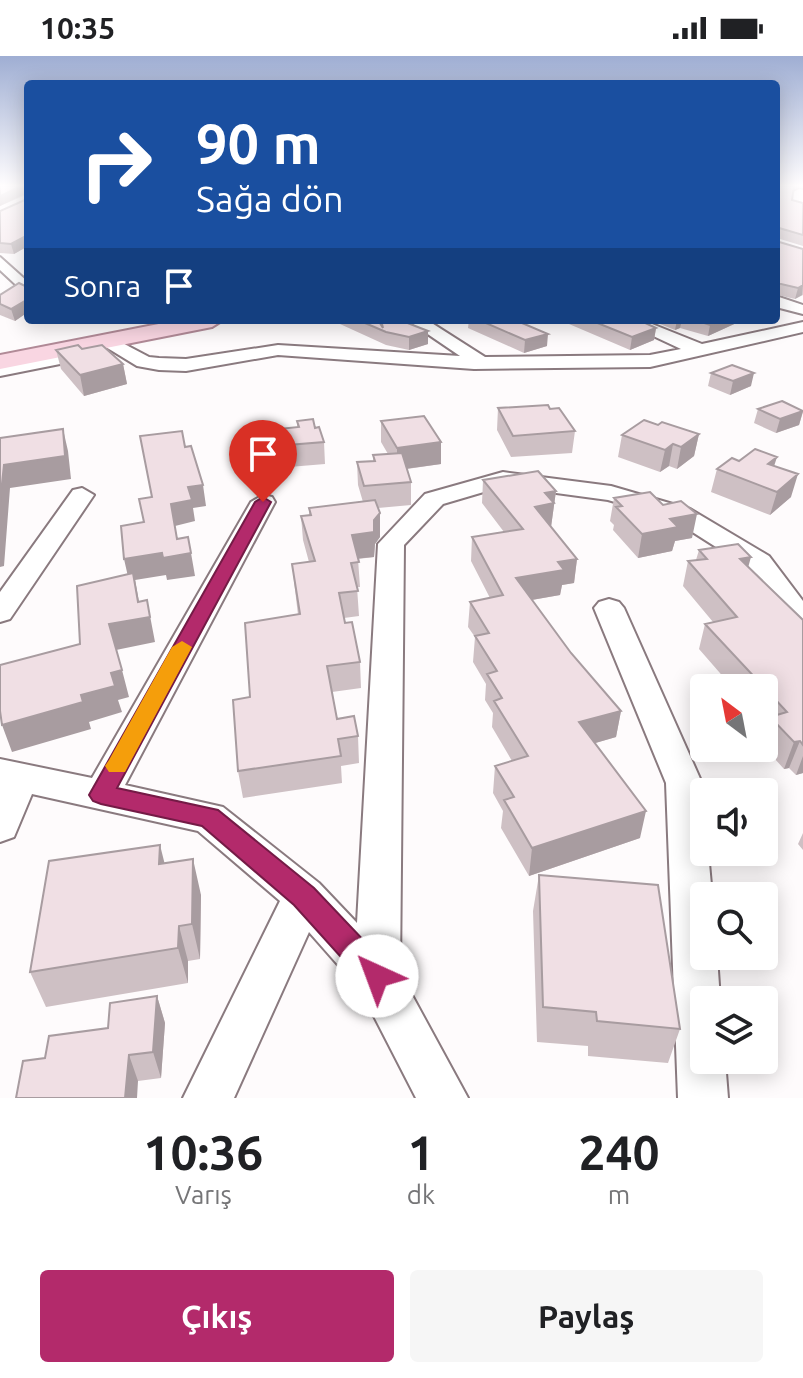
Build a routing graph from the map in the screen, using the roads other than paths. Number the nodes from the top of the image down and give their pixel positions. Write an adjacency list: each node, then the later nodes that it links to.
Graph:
1 (4, 261): 2 (street)
2 (24, 286)
3 (780, 303): 4 (street)
4 (802, 316): 10 (street)
5 (159, 324): 13 (main road)
6 (195, 324): 11 (main road)
7 (422, 324): 15 (street)
8 (637, 324): 12 (street)
9 (779, 324): 12 (street)
10 (780, 324)
11 (110, 344): 14 (main road); 15 (street); 16 (street)
12 (703, 351): 15 (street)
13 (0, 355)
14 (0, 362)
15 (486, 363)
16 (0, 370)
17 (82, 495): 20 (street)
18 (263, 502): 23 (street)
19 (609, 608): 29 (street)
20 (0, 613)
21 (803, 621): 26 (street)
22 (10, 776): 23 (street); 24 (street)
23 (101, 795): 25 (street)
24 (0, 826)
25 (304, 896): 26 (street); 27 (street)
26 (377, 976): 28 (street)
27 (208, 1098)
28 (443, 1098)
29 (703, 1098)

